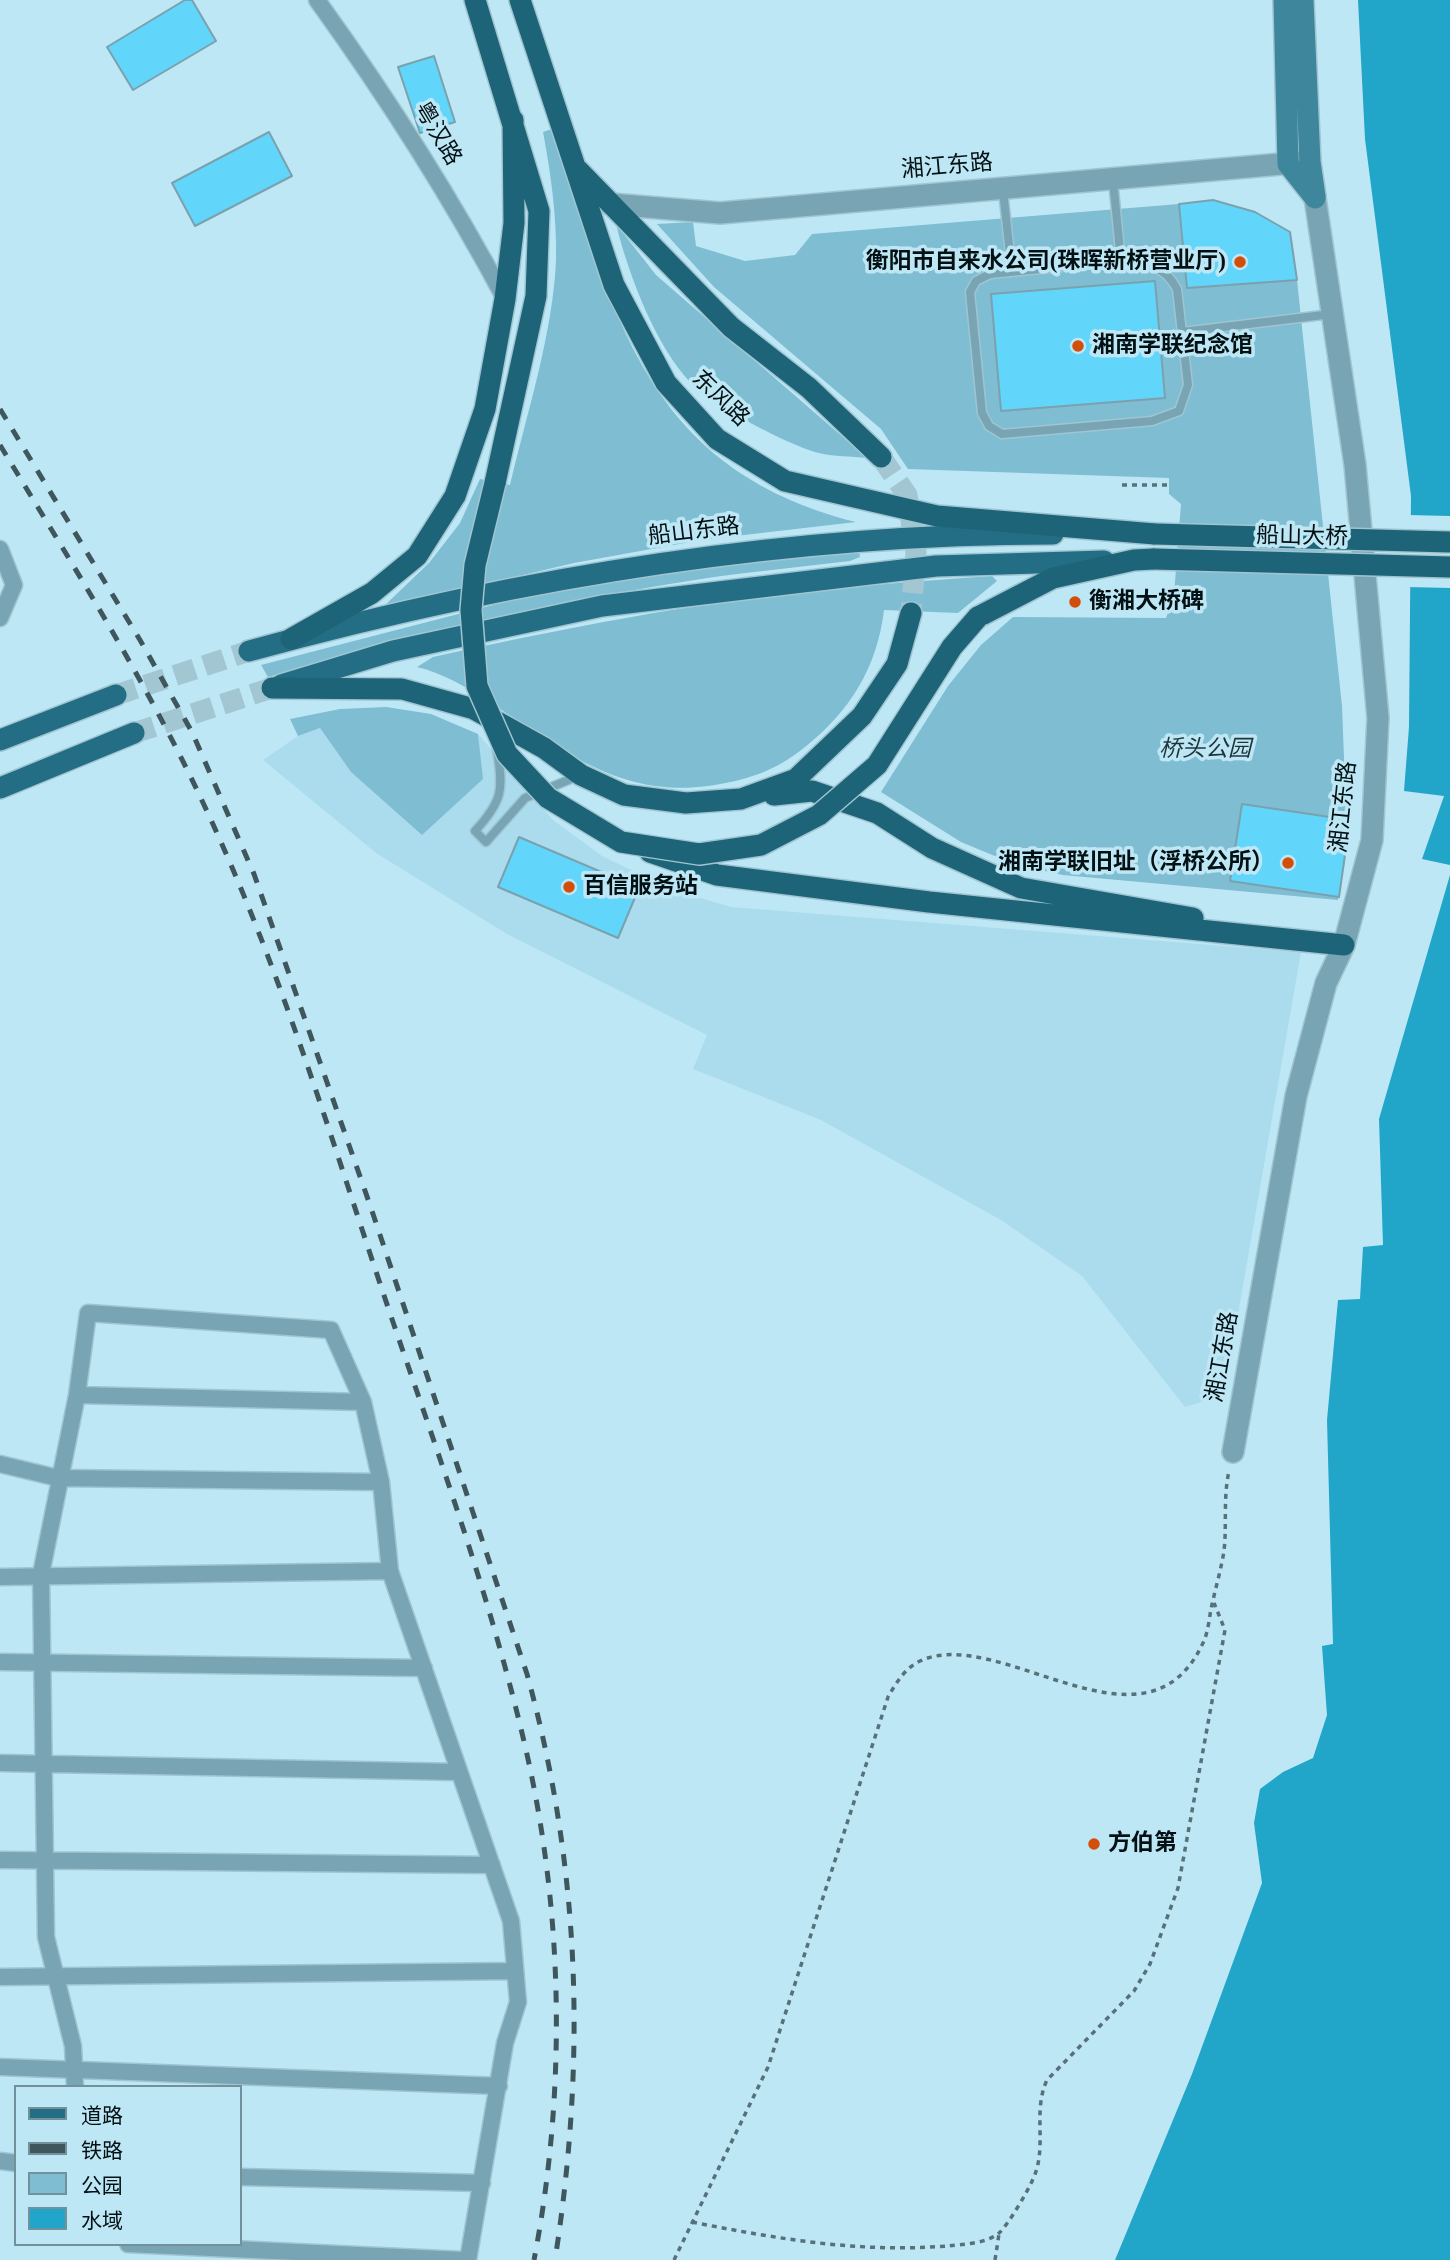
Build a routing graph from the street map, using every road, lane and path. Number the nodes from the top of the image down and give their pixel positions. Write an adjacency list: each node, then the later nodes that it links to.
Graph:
1 (317, 0): 15 (street, 粤汉路)
2 (475, 0): 6 (highway)
3 (520, 0): 8 (highway, 东风路)
4 (1284, 0): 7 (main road, 湘江东路)
5 (1303, 0): 7 (main road, 湘江东路)
6 (513, 120): 15 (highway); 40 (highway, bridge)
7 (1299, 163): 9 (street, 湘江东路); 11 (main road, 湘江东路)
8 (572, 164): 12 (highway); 21 (highway, 东风路)
9 (1113, 179): 10 (street, 湘江东路); 13 (lane)
10 (1003, 188): 12 (street, 湘江东路); 14 (lane)
11 (1315, 198): 16 (street, 湘江东路)
12 (610, 204): 18 (highway)
13 (1121, 261): 14 (lane); 17 (lane)
14 (1012, 272): 17 (lane)
15 (505, 299): 30 (highway)
16 (1332, 314): 17 (lane); 42 (street, 湘江东路)
17 (1182, 332)
18 (881, 457)
19 (1122, 485): 20 (path)
20 (1170, 485)
21 (1145, 534): 22 (highway, 船山大桥, bridge); 30 (main road, 船山东路)
22 (1450, 542)
23 (0, 549): 29 (street)
24 (1144, 560): 25 (highway, 船山大桥, bridge); 32 (main road); 40 (highway, 船山大桥, bridge)
25 (1450, 567)
26 (1119, 607): 27 (path)
27 (1169, 608)
28 (911, 613): 39 (highway)
29 (0, 618)
30 (291, 639): 31 (main road, 船山东路)
31 (249, 651)
32 (272, 688): 34 (highway)
33 (116, 695): 36 (main road)
34 (474, 709): 37 (highway); 37 (lane)
35 (134, 733): 38 (main road)
36 (0, 740)
37 (581, 775): 39 (highway)
38 (0, 788)
39 (741, 799): 41 (highway)
40 (621, 842): 41 (highway, bridge)
41 (1280, 938): 42 (highway)
42 (1344, 945): 45 (street, 湘江东路)
43 (77, 1395): 44 (street); 44 (street); 47 (street)
44 (363, 1402): 48 (street)
45 (1233, 1452): 52 (path)
46 (0, 1464): 47 (street)
47 (60, 1478): 48 (street); 50 (street)
48 (381, 1482): 49 (street)
49 (390, 1571): 50 (street); 55 (street)
50 (41, 1574): 51 (street); 54 (street)
51 (0, 1577)
52 (1213, 1601): 71 (path); 72 (path)
53 (0, 1662): 54 (street)
54 (42, 1663): 55 (street); 57 (street)
55 (424, 1668): 58 (street)
56 (0, 1763): 57 (street)
57 (43, 1763): 58 (street); 60 (street)
58 (460, 1772): 61 (street)
59 (0, 1860): 60 (street)
60 (45, 1861): 61 (street); 64 (street)
61 (492, 1865): 62 (street)
62 (515, 1971): 64 (street); 68 (street)
63 (0, 1977): 64 (street)
64 (56, 1978): 66 (street)
65 (0, 2067): 66 (street)
66 (74, 2070): 67 (street); 68 (street)
67 (75, 2085)
68 (499, 2087): 70 (street)
69 (242, 2176): 70 (street)
70 (482, 2183): 74 (street)
71 (692, 2222): 72 (path); 75 (path)
72 (999, 2234): 76 (path)
73 (170, 2246): 74 (street)
74 (466, 2260)
75 (674, 2260)
76 (995, 2260)

